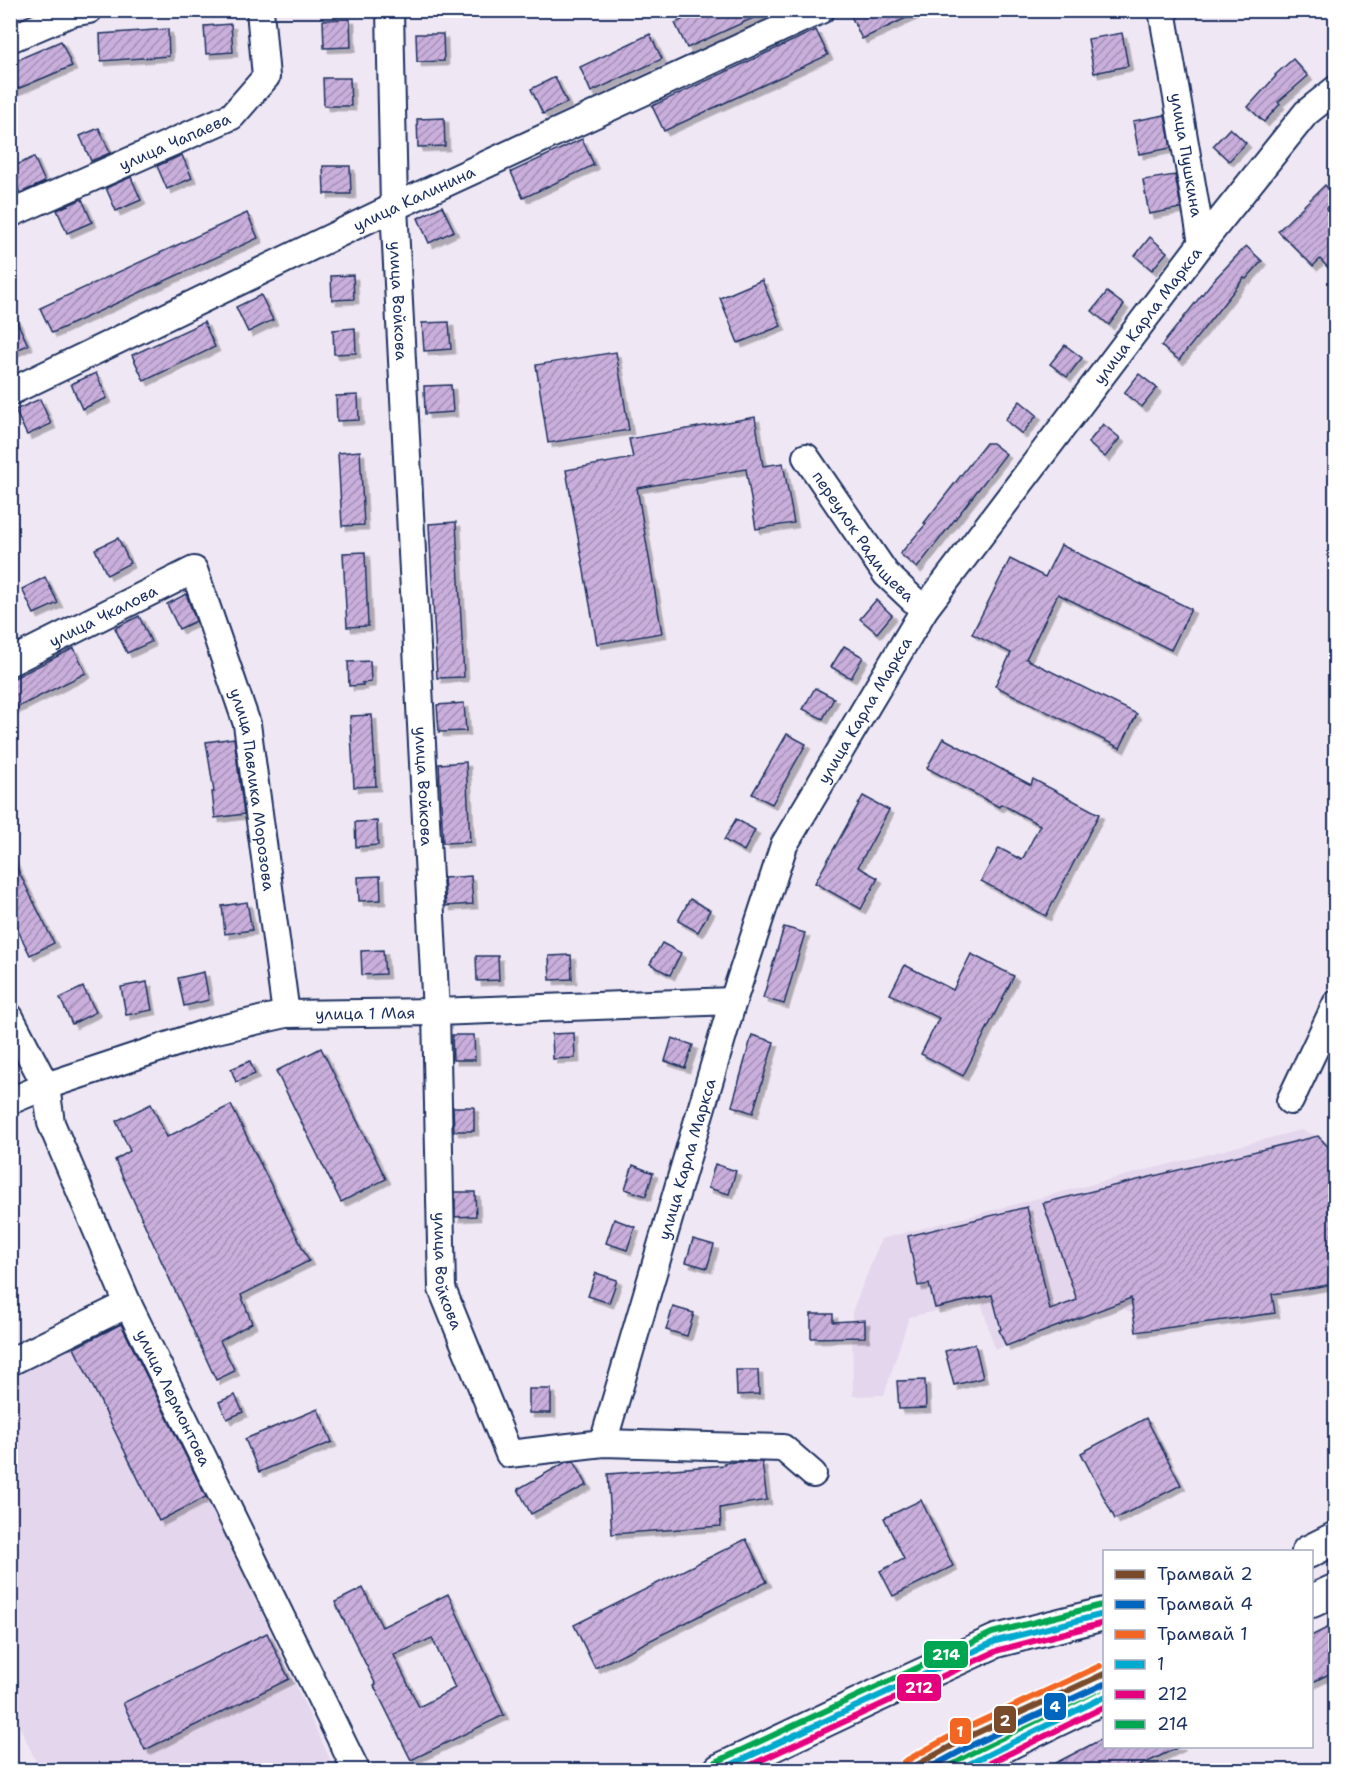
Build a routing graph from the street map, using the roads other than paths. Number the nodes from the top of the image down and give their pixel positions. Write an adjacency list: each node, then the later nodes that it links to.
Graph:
1 (89, 10): 6 (street)
2 (260, 10): 10 (street, улица Чапаева)
3 (390, 10): 9 (street, улица Войкова)
4 (1163, 10): 8 (street, улица Пушкина)
5 (808, 13): 9 (street, улица Калинина)
6 (10, 39)
7 (1335, 89): 8 (street, улица Карла Маркса)
8 (1194, 196): 14 (street, улица Карла Маркса)
9 (394, 207): 11 (street, улица Калинина); 18 (street, улица Войкова)
10 (10, 214)
11 (10, 392)
12 (806, 457): 14 (street, переулок Радищева)
13 (194, 570): 15 (street, улица Чкалова); 19 (street, улица Павлика Морозова)
14 (924, 610): 16 (street, улица Карла Маркса)
15 (10, 662)
16 (733, 1001): 18 (street, улица 1 Мая); 26 (street, улица Карла Маркса)
17 (1335, 1005): 23 (street)
18 (436, 1012): 19 (street, улица 1 Мая); 26 (street, улица Войкова)
19 (286, 1014): 21 (street, улица 1 Мая)
20 (10, 1017): 21 (street, улица Лермонтова)
21 (46, 1086): 22 (street, улица 1 Мая); 24 (street, улица Лермонтова)
22 (10, 1101)
23 (1290, 1101)
24 (128, 1304): 25 (street); 34 (street, улица Лермонтова)
25 (10, 1362)
26 (603, 1443): 27 (street)
27 (813, 1474)
28 (1335, 1538): 29 (main road)
29 (1310, 1550)
30 (1335, 1590): 31 (main road)
31 (1313, 1600)
32 (1103, 1614): 35 (main road)
33 (1103, 1697): 36 (main road)
34 (356, 1770)
35 (720, 1770)
36 (957, 1770)

